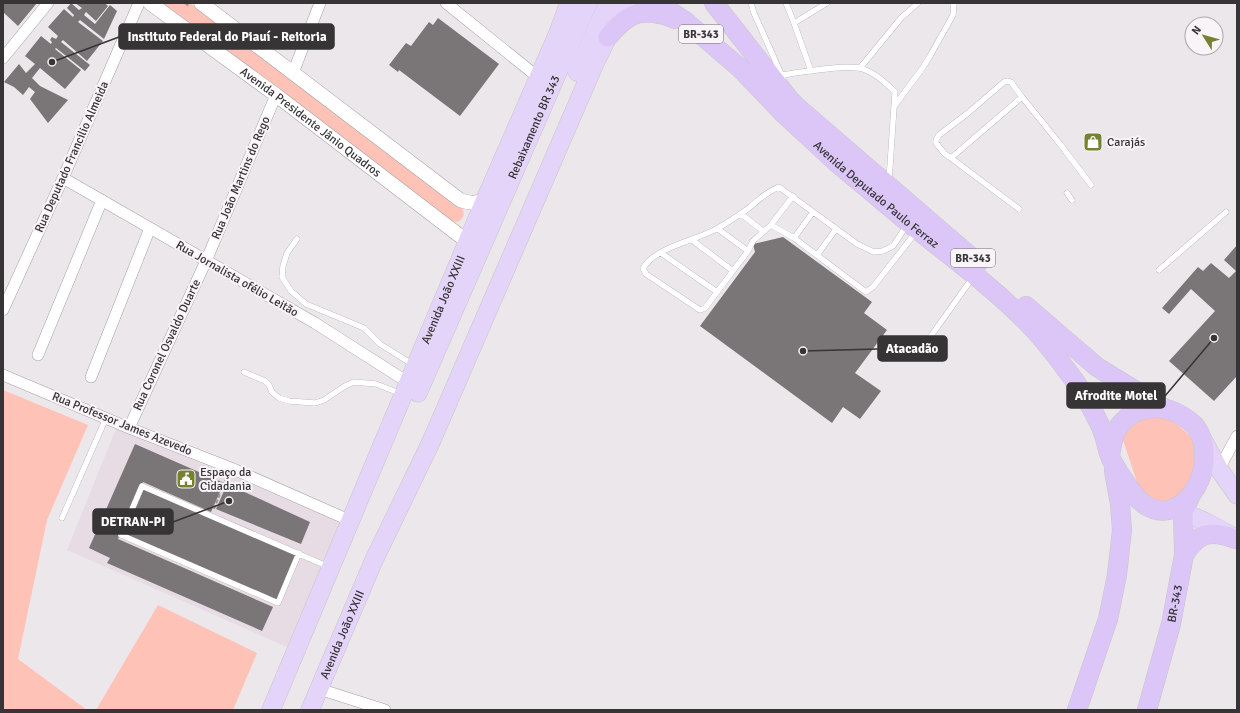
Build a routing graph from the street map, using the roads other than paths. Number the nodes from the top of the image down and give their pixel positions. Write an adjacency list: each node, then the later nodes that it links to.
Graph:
1 (48, 3): 22 (street)
2 (139, 3): 36 (street, Rua Deputado Francilio Almeida)
3 (150, 3): 31 (street, Avenida Presidente Jânio Quadros)
4 (201, 3): 26 (street)
5 (320, 3): 26 (street)
6 (446, 3): 28 (street)
7 (569, 3): 28 (main road, Avenida João XXIII)
8 (588, 3): 58 (main road, Rebaixamento BR 343)
9 (608, 3): 57 (main road, Rebaixamento BR 343)
10 (626, 3): 20 (main road, Avenida João XXIII)
11 (658, 3): 23 (highway, Avenida Deputado Paulo Ferraz / BR-343)
12 (714, 3): 21 (highway, Avenida Deputado Paulo Ferraz / BR-343)
13 (732, 3): 21 (highway)
14 (751, 3): 27 (lane)
15 (786, 3): 19 (lane)
16 (827, 3): 19 (lane)
17 (918, 3): 24 (lane)
18 (954, 3): 33 (lane)
19 (794, 23): 25 (lane)
20 (608, 37): 23 (highway); 89 (main road, Avenida João XXIII)
21 (754, 53): 34 (highway, Avenida Deputado Paulo Ferraz / BR-343)
22 (3, 58)
23 (741, 68): 49 (highway, Avenida Deputado Paulo Ferraz / BR-343)
24 (860, 68): 25 (lane); 33 (lane)
25 (811, 72): 27 (lane)
26 (293, 73): 42 (street)
27 (782, 75): 29 (lane)
28 (539, 78): 42 (main road, Avenida João XXIII)
29 (785, 82)
30 (788, 88): 34 (lane, Avenida Deputado Paulo Ferraz)
31 (276, 95): 58 (street, Avenida Presidente Jânio Quadros); 62 (street, Rua João Martins do Rego)
32 (1022, 98): 35 (lane); 35 (lane); 38 (lane)
33 (895, 105): 37 (lane)
34 (797, 107): 37 (highway, Avenida Deputado Paulo Ferraz / BR-343)
35 (951, 158): 44 (lane)
36 (63, 178): 41 (street, Rua Jornalista ofélio Leitão); 67 (street, Rua Deputado Francilio Almeida)
37 (889, 186): 75 (highway, Avenida Deputado Paulo Ferraz / BR-343)
38 (1091, 186)
39 (1067, 193): 43 (lane)
40 (793, 196): 45 (lane); 47 (lane); 48 (lane)
41 (102, 200): 50 (street, Rua Jornalista ofélio Leitão); 68 (street)
42 (485, 200): 58 (main road, Avenida João XXIII)
43 (1072, 200)
44 (1019, 210)
45 (813, 212): 52 (lane); 54 (lane)
46 (1226, 212): 63 (lane)
47 (741, 214): 51 (lane); 53 (lane)
48 (771, 225): 53 (lane); 54 (lane)
49 (914, 226): 52 (lane); 61 (lane); 65 (highway, Avenida Deputado Paulo Ferraz / BR-343)
50 (150, 228): 62 (street, Rua Jornalista ofélio Leitão); 73 (street)
51 (718, 229): 56 (lane); 59 (lane)
52 (836, 229): 61 (lane)
53 (763, 231): 59 (lane)
54 (794, 238): 61 (lane)
55 (297, 239): 70 (lane)
56 (692, 240): 60 (lane); 64 (lane)
57 (504, 242): 89 (main road, Avenida João XXIII)
58 (473, 249): 70 (main road, Avenida João XXIII); 91 (main road, Avenida João XXIII)
59 (748, 251): 64 (lane)
60 (661, 253): 66 (lane); 66 (lane)
61 (817, 255)
62 (206, 261): 74 (street, Rua Jornalista ofélio Leitão); 77 (street, Rua Coronel Osvaldo Duarte)
63 (1159, 270)
64 (732, 271): 66 (lane)
65 (974, 275): 69 (lane); 80 (highway, Avenida Deputado Paulo Ferraz / BR-343)
66 (717, 292)
67 (3, 310)
68 (38, 355)
69 (892, 355)
70 (416, 366): 74 (main road, Avenida João XXIII)
71 (244, 372): 74 (lane)
72 (3, 375): 76 (street, Rua Professor James Azevedo)
73 (91, 377)
74 (407, 389): 85 (main road, Avenida João XXIII)
75 (1164, 408): 79 (highway, BR-343); 80 (highway)
76 (106, 418): 77 (street, Rua Professor James Azevedo); 84 (lane)
77 (129, 428): 85 (street, Rua Professor James Azevedo)
78 (1237, 436): 81 (street)
79 (1203, 440): 81 (main road); 83 (highway)
80 (1111, 458): 83 (highway, Avenida Deputado Paulo Ferraz / BR-343); 96 (highway, Avenida Deputado Paulo Ferraz / BR-343)
81 (1219, 469): 82 (main road)
82 (1237, 495)
83 (1182, 506): 86 (main road); 88 (highway, BR-343)
84 (62, 518)
85 (351, 521): 90 (main road, Avenida João XXIII)
86 (1236, 539): 88 (highway)
87 (299, 553): 87 (lane); 90 (lane)
88 (1184, 555): 97 (highway, BR-343)
89 (374, 560): 92 (main road, Avenida João XXIII)
90 (331, 568): 91 (main road, Avenida João XXIII)
91 (319, 598): 93 (main road, Avenida João XXIII)
92 (319, 690): 94 (main road, Avenida João XXIII); 95 (street)
93 (271, 710)
94 (310, 710)
95 (385, 710)
96 (1077, 710)
97 (1147, 710)

